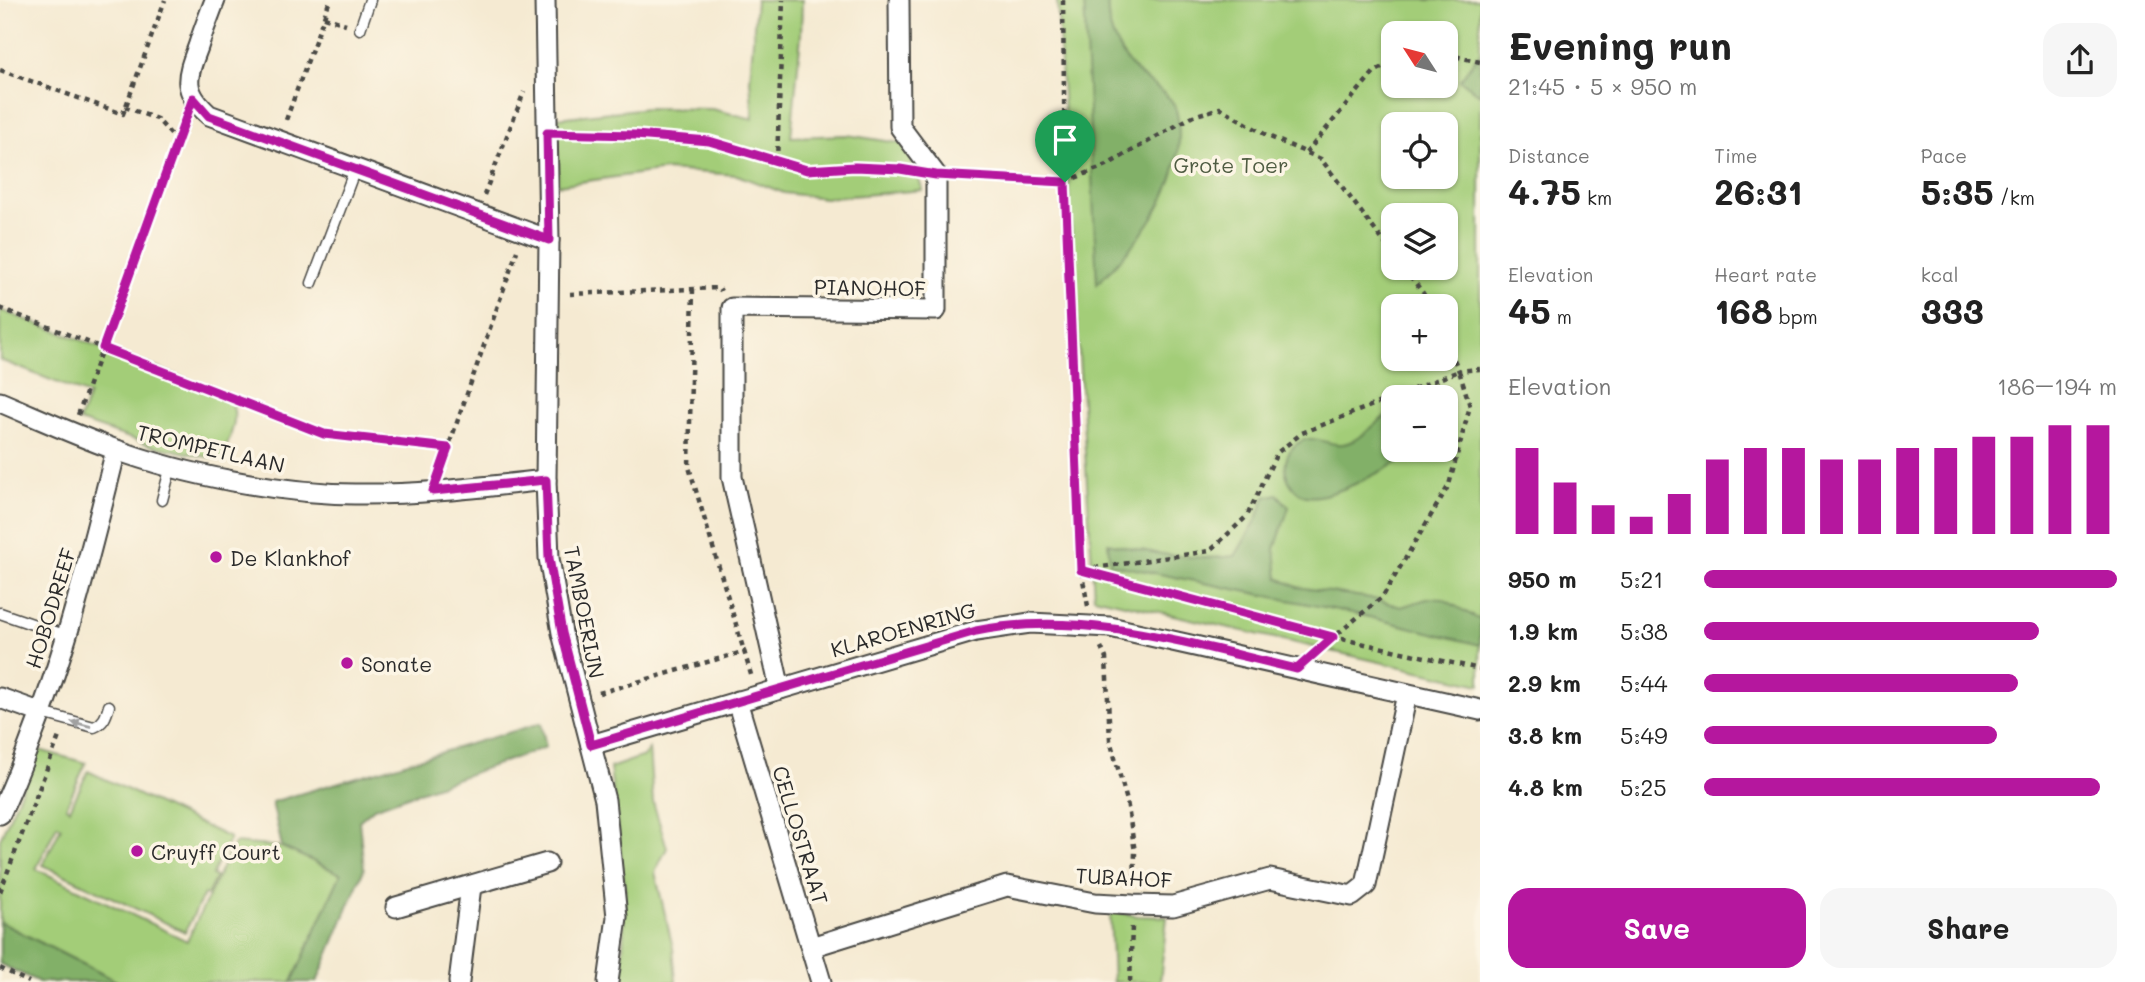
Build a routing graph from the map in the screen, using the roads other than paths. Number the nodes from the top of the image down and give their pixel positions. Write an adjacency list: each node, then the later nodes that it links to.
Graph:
1 (215, 0): 6 (street)
2 (370, 0): 5 (lane)
3 (545, 0): 7 (street, TAMBOERIJN)
4 (899, 0): 16 (street, PIANOHOF)
5 (360, 29)
6 (355, 169): 7 (street); 8 (lane)
7 (549, 240): 12 (street, TAMBOERIJN)
8 (312, 283)
9 (0, 402): 10 (street, TROMPETLAAN)
10 (116, 450): 11 (street, TROMPETLAAN); 15 (street, HOBODREEF)
11 (171, 466): 12 (street, TROMPETLAAN); 13 (lane)
12 (546, 480): 23 (street, TAMBOERIJN)
13 (162, 500)
14 (0, 613): 15 (lane)
15 (67, 636): 22 (street, HOBODREEF)
16 (780, 689): 17 (street, KLAROENRING); 19 (street, KLAROENRING)
17 (1407, 694): 21 (street, KLAROENRING); 28 (street, TUBAHOF)
18 (0, 698): 22 (street)
19 (737, 701): 23 (street, KLAROENRING); 28 (street, CELLOSTRAAT)
20 (109, 706): 22 (lane, one-way to 22)
21 (1480, 710)
22 (42, 713): 24 (street, HOBODREEF)
23 (591, 745): 30 (street, TAMBOERIJN)
24 (0, 814)
25 (547, 863): 26 (street)
26 (471, 886): 27 (street); 29 (street)
27 (396, 907)
28 (811, 947): 31 (street, CELLOSTRAAT)
29 (459, 982)
30 (608, 982)
31 (821, 982)

